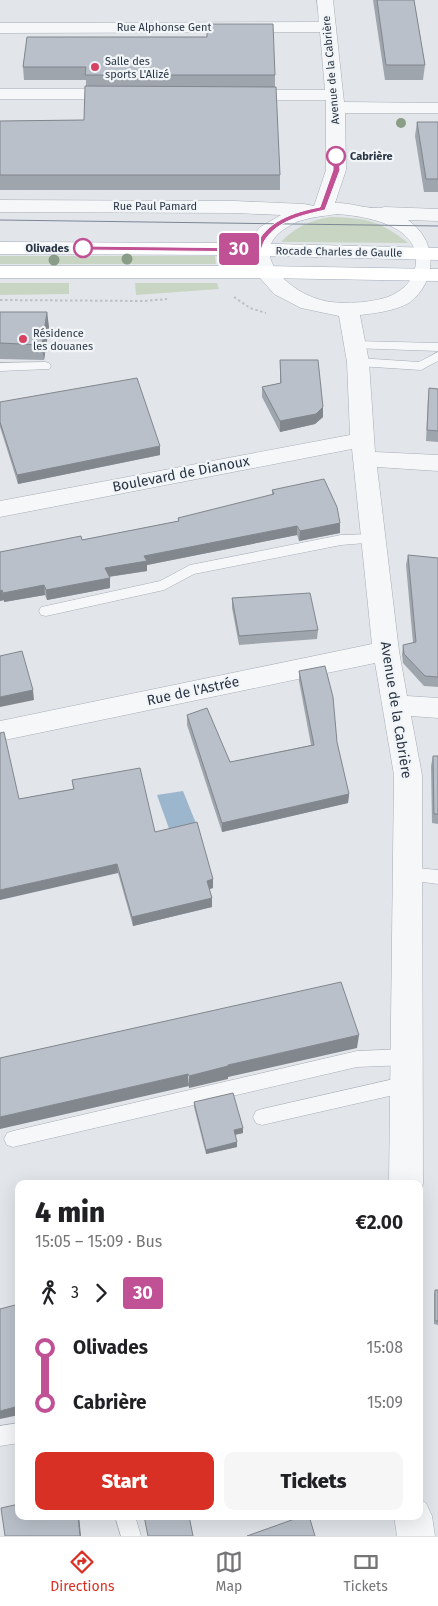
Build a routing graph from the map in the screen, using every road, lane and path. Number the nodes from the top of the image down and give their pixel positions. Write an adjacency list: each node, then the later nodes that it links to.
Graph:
1 (325, 0): 2 (street, Avenue de la Cabrière)
2 (328, 26): 3 (street, Rue Alphonse Gent); 7 (street, Avenue de la Cabrière)
3 (0, 28)
4 (0, 94): 5 (street)
5 (137, 94)
6 (224, 95): 7 (street)
7 (335, 101): 8 (street); 9 (street, Avenue de la Cabrière)
8 (438, 108)
9 (336, 170): 10 (street); 12 (street, Avenue de la Cabrière)
10 (359, 201): 12 (street, Rue Paul Pamard); 13 (street, Rue Paul Pamard); 14 (street)
11 (0, 206): 12 (street, Rue Paul Pamard)
12 (317, 210): 17 (street)
13 (438, 214)
14 (407, 227): 15 (street); 18 (street)
15 (438, 235)
16 (0, 248): 17 (main road, Rocade Charles de Gaulle)
17 (258, 250): 18 (main road, Rocade Charles de Gaulle); 20 (street)
18 (433, 254): 21 (street)
19 (0, 272): 20 (main road, Rocade Charles de Gaulle)
20 (263, 272): 21 (main road, Rocade Charles de Gaulle); 22 (street)
21 (431, 275): 22 (street)
22 (354, 336): 23 (lane); 24 (lane); 27 (street, Avenue de la Cabrière)
23 (438, 347)
24 (438, 356)
25 (45, 366): 26 (lane)
26 (0, 367)
27 (363, 449): 28 (street, Boulevard de Dianoux); 29 (street, Boulevard de Dianoux); 30 (street, Avenue de la Cabrière)
28 (438, 463)
29 (0, 509)
30 (373, 539): 31 (lane); 32 (street, Avenue de la Cabrière)
31 (46, 611)
32 (386, 651): 33 (street, Avenue de la Cabrière); 35 (street, Rue de l'Astrée)
33 (396, 705): 34 (street); 36 (street, Avenue de la Cabrière)
34 (438, 708)
35 (0, 731)
36 (407, 874): 37 (lane); 38 (street, Avenue de la Cabrière)
37 (438, 877)
38 (407, 1057): 39 (street, Avenue de la Cabrière); 41 (lane)
39 (407, 1084): 40 (lane); 42 (street, Avenue de la Cabrière)
40 (262, 1116)
41 (13, 1139)
42 (406, 1180)
43 (15, 1434): 44 (lane)
44 (0, 1436)
45 (126, 1520): 47 (lane)
46 (414, 1520): 48 (street)
47 (131, 1536)
48 (416, 1536)

